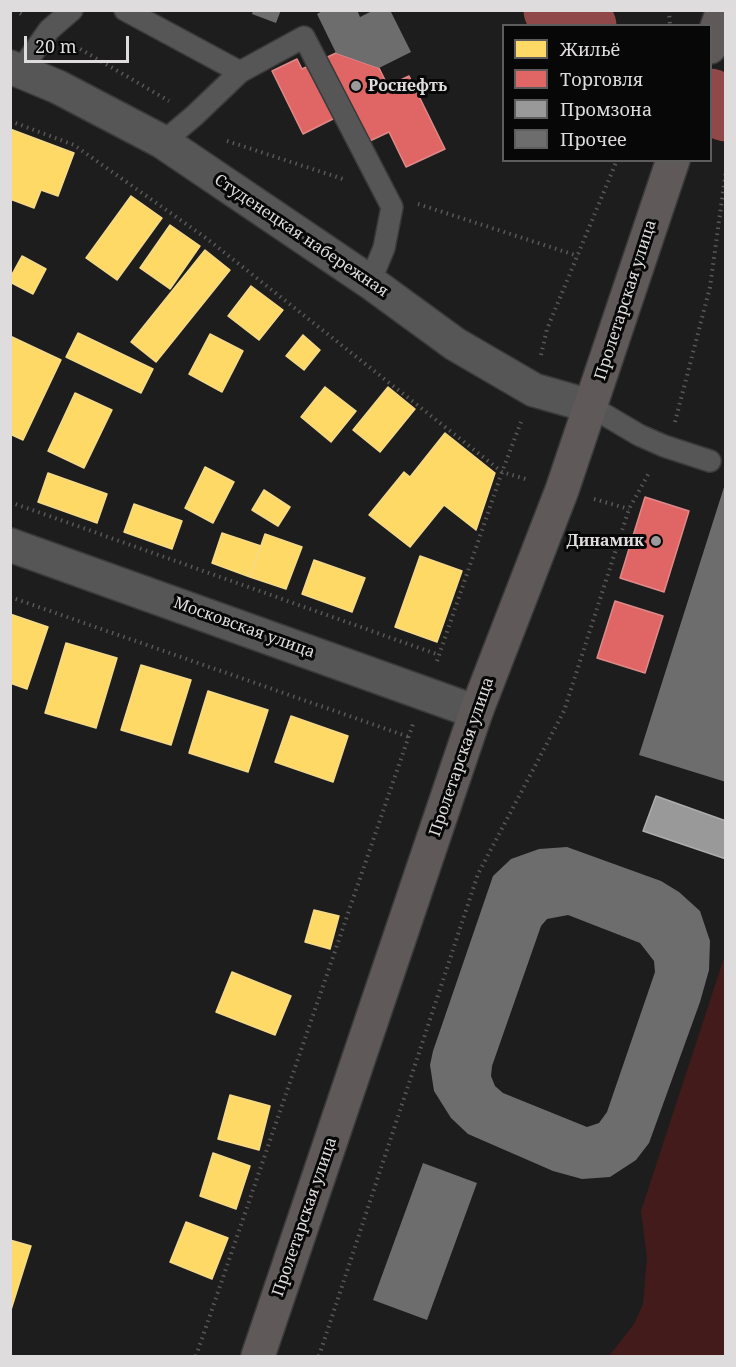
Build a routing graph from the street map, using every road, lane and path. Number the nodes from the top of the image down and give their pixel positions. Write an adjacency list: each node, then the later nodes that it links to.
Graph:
1 (15, 10): 5 (path)
2 (72, 10): 5 (lane)
3 (125, 10): 8 (lane)
4 (723, 10): 6 (main road)
5 (49, 30): 7 (lane); 9 (path)
6 (712, 44)
7 (15, 69): 11 (street, Студенецкая набережная)
8 (240, 72): 9 (lane); 15 (lane)
9 (194, 116): 11 (lane); 15 (path)
10 (10, 121): 22 (path)
11 (163, 142): 17 (street, Студенецкая набережная)
12 (616, 162): 16 (path)
13 (672, 162): 19 (main road, Пролетарская улица)
14 (726, 170): 20 (path)
15 (385, 193): 16 (path); 17 (lane)
16 (578, 256): 18 (path)
17 (370, 282): 18 (street, Студенецкая набережная)
18 (534, 390): 19 (street, Студенецкая набережная); 22 (path)
19 (591, 406): 20 (lane); 26 (main road, Пролетарская улица)
20 (664, 446): 21 (lane); 29 (path)
21 (710, 462)
22 (502, 472): 23 (path)
23 (10, 502)
24 (10, 545): 26 (street, Московская улица)
25 (10, 597): 27 (path)
26 (476, 712): 28 (main road, Пролетарская улица)
27 (196, 1356)
28 (258, 1356)
29 (319, 1356)

